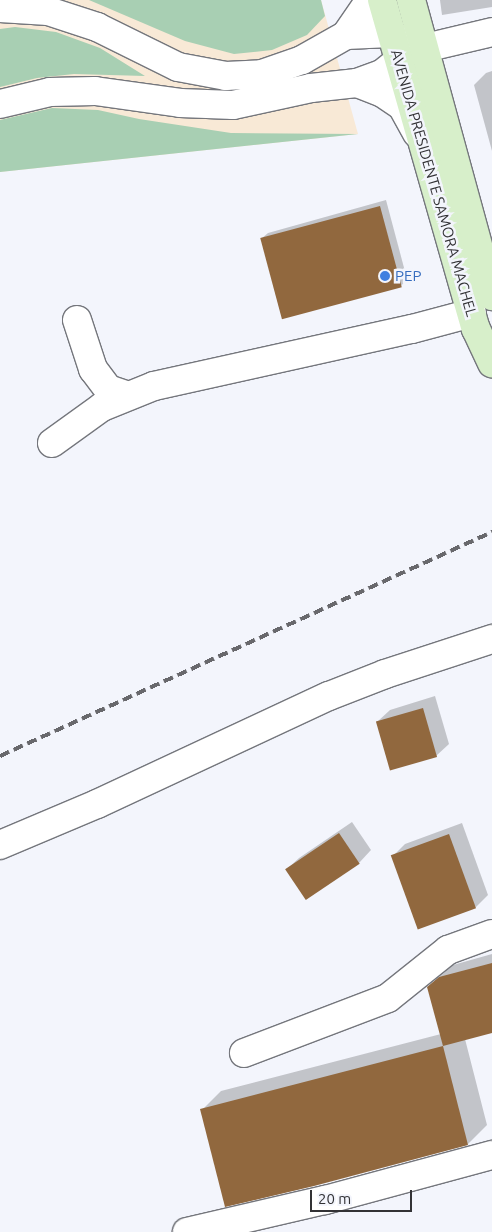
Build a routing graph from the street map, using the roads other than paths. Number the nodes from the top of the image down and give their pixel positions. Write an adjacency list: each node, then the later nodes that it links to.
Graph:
1 (370, 0): 5 (street)
2 (382, 0): 6 (main road, AVENIDA PRESIDENTE SAMORA MACHEL)
3 (0, 8): 5 (street)
4 (492, 32): 6 (street)
5 (346, 35): 6 (street)
6 (412, 40): 7 (street); 9 (main road, AVENIDA PRESIDENTE SAMORA MACHEL); 10 (main road, AVENIDA PRESIDENTE SAMORA MACHEL)
7 (358, 83): 8 (street); 9 (street)
8 (0, 104)
9 (424, 146): 10 (main road, AVENIDA PRESIDENTE SAMORA MACHEL)
10 (482, 305): 12 (main road, AVENIDA PRESIDENTE SAMORA MACHEL); 13 (street)
11 (77, 320): 13 (street)
12 (492, 364)
13 (128, 396): 14 (street)
14 (52, 443)
15 (492, 639): 16 (street)
16 (0, 845)
17 (492, 934): 18 (street)
18 (244, 1052)
19 (492, 1155): 20 (street)
20 (187, 1232)

